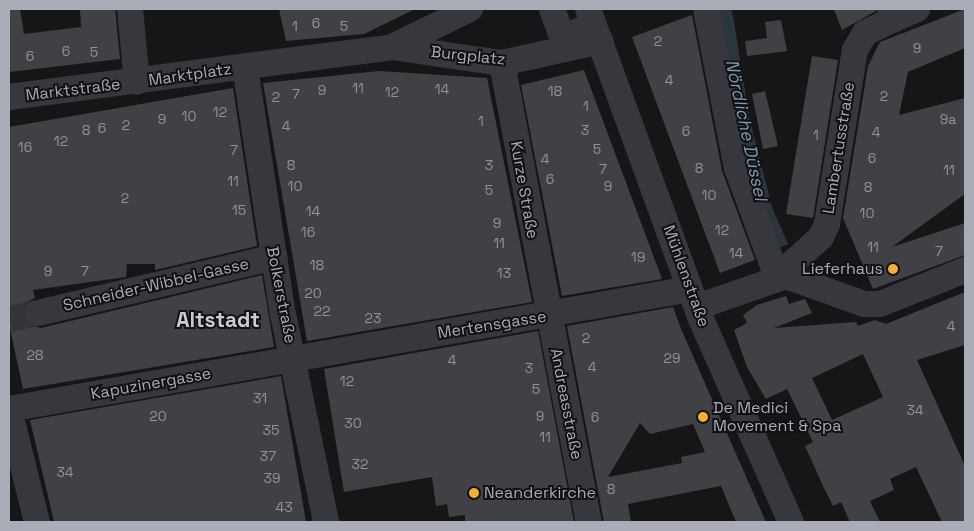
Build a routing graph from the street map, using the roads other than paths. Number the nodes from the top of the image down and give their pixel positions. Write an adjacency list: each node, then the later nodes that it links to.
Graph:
1 (130, 9): 11 (street, Marktplatz)
2 (470, 9): 7 (street, Burgplatz)
3 (552, 9): 6 (street)
4 (706, 9): 15 (street)
5 (900, 12): 15 (street, Lambertusstraße)
6 (594, 25): 9 (street, Burgplatz); 16 (street, Mühlenstraße)
7 (392, 47): 8 (street, Burgplatz); 9 (street, Burgplatz)
8 (288, 61): 10 (street, Marktplatz)
9 (502, 63): 18 (street, Kurze Straße)
10 (245, 67): 11 (street, Marktplatz); 13 (street, Bolkerstraße)
11 (137, 82): 12 (street, Marktstraße)
12 (9, 98)
13 (274, 257): 17 (street, Schneider-Wibbel-Gasse); 19 (street, Bolkerstraße)
14 (965, 270): 15 (street)
15 (785, 277): 16 (street, Mertensgasse)
16 (693, 298): 18 (street, Mertensgasse); 24 (street, Mühlenstraße)
17 (38, 313)
18 (548, 316): 19 (street, Mertensgasse); 23 (street, Andreasstraße)
19 (294, 358): 20 (street, Kapuzinergasse); 22 (street, Bolkerstraße)
20 (9, 409): 21 (street)
21 (37, 522)
22 (326, 522)
23 (589, 522)
24 (791, 522)

